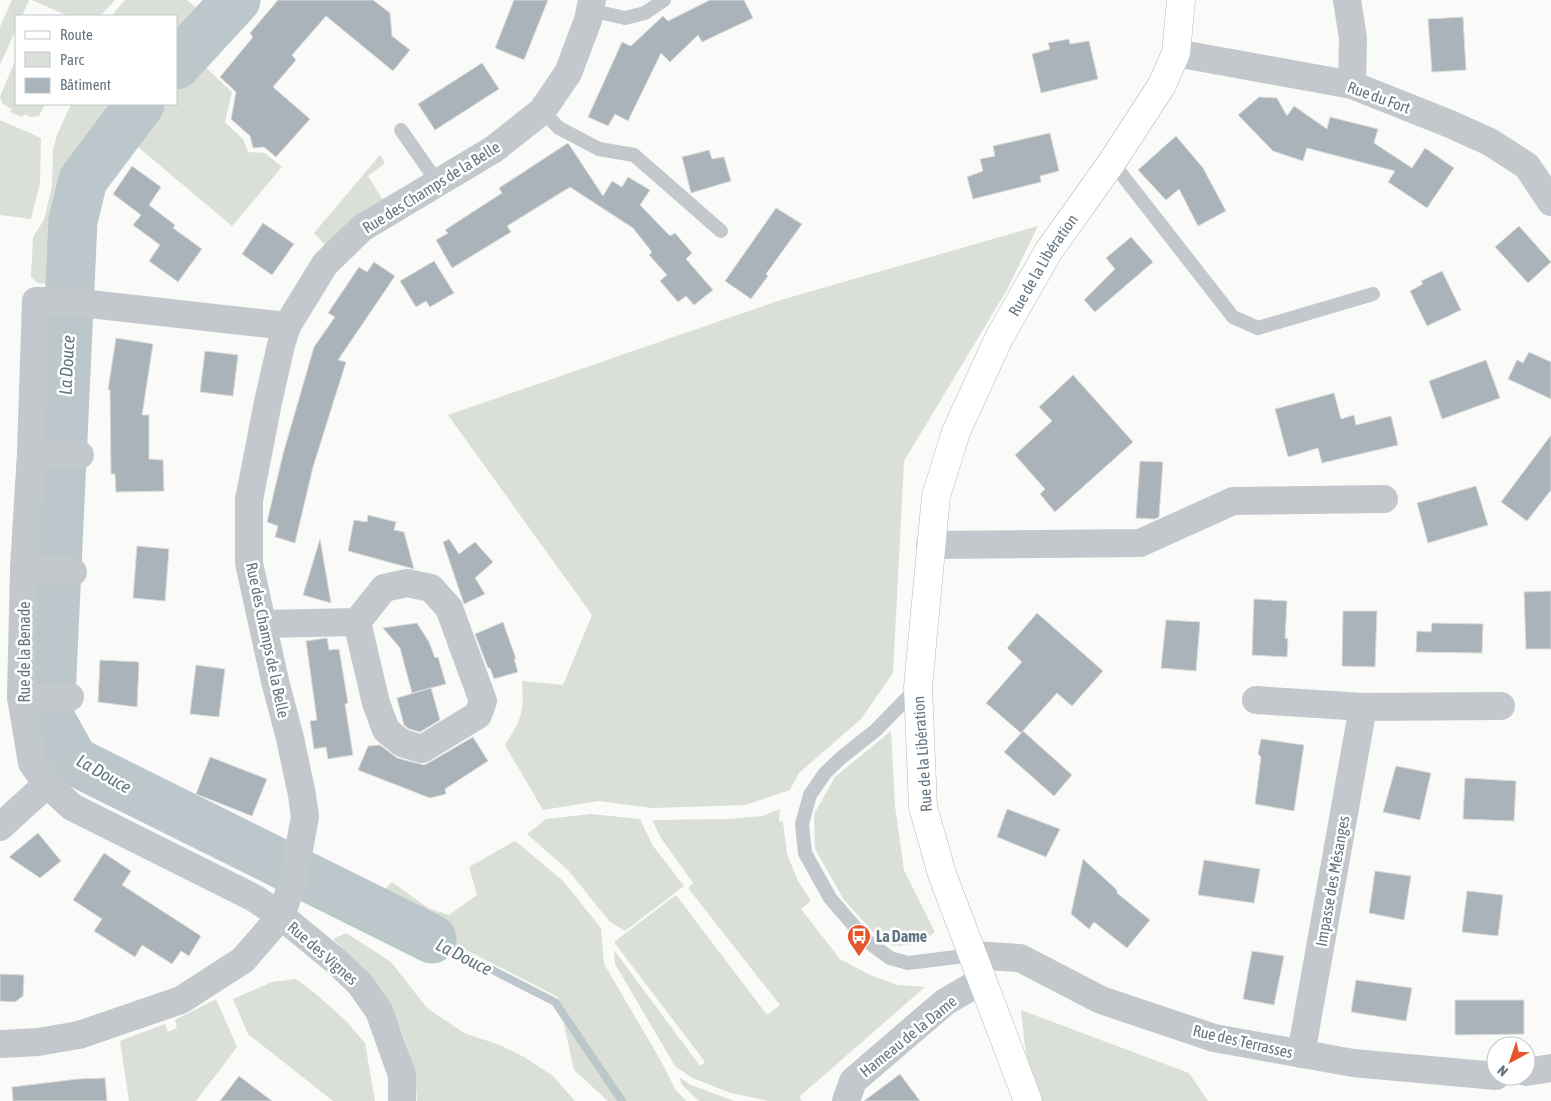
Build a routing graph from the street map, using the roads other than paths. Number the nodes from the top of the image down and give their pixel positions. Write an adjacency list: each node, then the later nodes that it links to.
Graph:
1 (664, 0): 4 (lane)
2 (1181, 0): 5 (street, Rue de la Libération)
3 (1347, 0): 6 (street)
4 (591, 5): 7 (street, Rue des Champs de la Belle)
5 (1176, 53): 6 (street, Rue du Fort); 9 (street, Rue de la Libération)
6 (1352, 86): 11 (street, Rue du Fort)
7 (542, 111): 10 (street, Rue des Champs de la Belle); 12 (lane)
8 (401, 130): 10 (lane)
9 (1112, 162): 13 (lane); 16 (street, Rue de la Libération)
10 (438, 182): 14 (street, Rue des Champs de la Belle)
11 (1551, 202)
12 (721, 230)
13 (1373, 294)
14 (287, 326): 17 (street, Rue de la Benade); 20 (street, Rue des Champs de la Belle)
15 (1384, 499): 16 (street)
16 (930, 545): 21 (street, Rue de la Libération)
17 (34, 570): 18 (street); 22 (street, Rue de la Benade)
18 (73, 572)
19 (357, 622): 19 (street); 20 (street)
20 (263, 624): 29 (street, Rue des Champs de la Belle)
21 (918, 687): 30 (street, Rue de la Libération); 30 (lane)
22 (30, 697): 23 (street); 27 (street, Rue de la Benade)
23 (70, 697)
24 (1256, 700): 26 (street)
25 (1501, 706): 26 (street)
26 (1363, 708): 33 (street, Impasse des Mésanges)
27 (47, 784): 28 (street); 29 (street, Rue de la Benade)
28 (0, 827)
29 (281, 916): 32 (street, Rue des Champs de la Belle); 37 (street, Rue des Vignes)
30 (973, 955): 31 (street, Rue de la Libération); 33 (street, Rue des Terrasses)
31 (983, 980): 38 (street, Hameau de la Dame); 39 (street, Rue de la Libération)
32 (0, 1044)
33 (1301, 1054): 36 (street, Rue des Terrasses)
34 (1551, 1068): 35 (street)
35 (1536, 1070)
36 (1486, 1075)
37 (402, 1101)
38 (846, 1101)
39 (1028, 1101)

